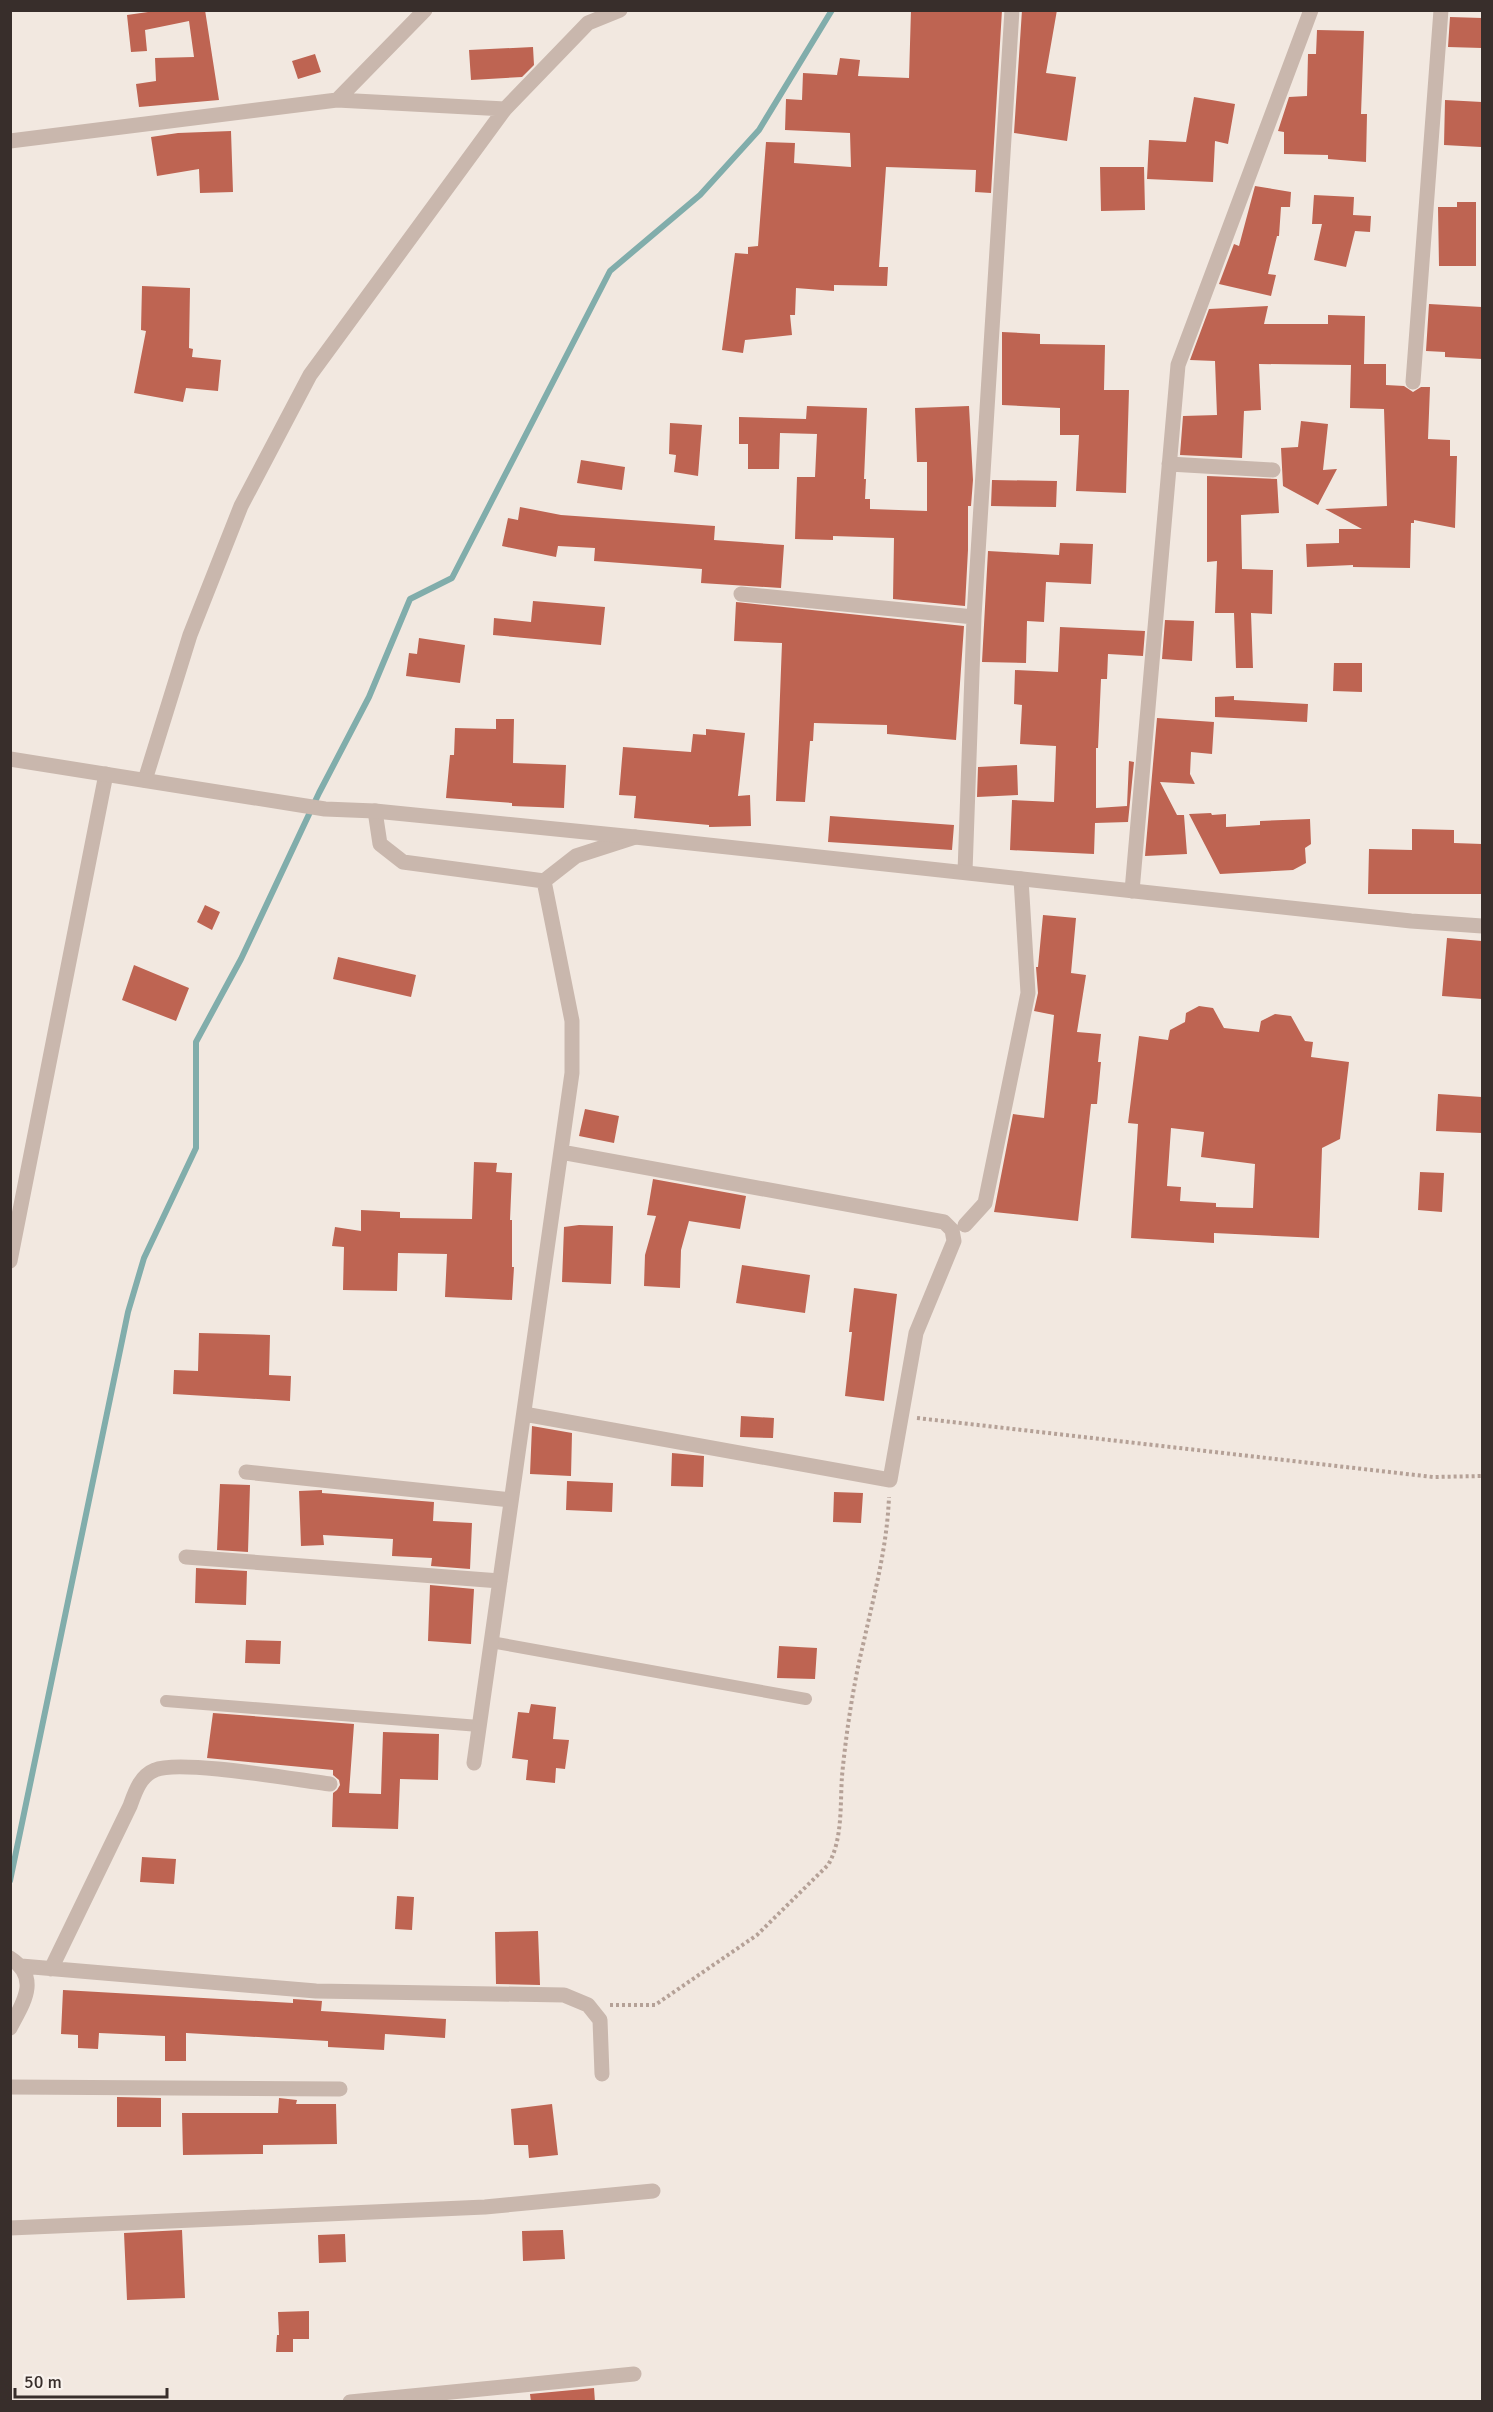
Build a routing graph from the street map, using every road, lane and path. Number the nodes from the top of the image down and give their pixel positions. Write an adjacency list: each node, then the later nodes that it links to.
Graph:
1 (425, 10): 6 (street)
2 (620, 10): 7 (street)
3 (1012, 10): 13 (street)
4 (1311, 10): 10 (street)
5 (1441, 10): 9 (street)
6 (337, 100): 7 (street); 8 (street)
7 (506, 110): 16 (street)
8 (10, 141)
9 (1413, 382)
10 (1169, 464): 11 (street); 22 (street)
11 (1273, 470)
12 (741, 594): 13 (street)
13 (974, 616): 19 (street)
14 (10, 759): 15 (street)
15 (106, 774): 16 (street); 26 (street)
16 (145, 780): 17 (street)
17 (375, 811): 18 (street); 21 (street)
18 (635, 837): 19 (street); 21 (street)
19 (965, 872): 20 (street)
20 (1021, 879): 22 (street); 25 (street)
21 (544, 881): 24 (street)
22 (1132, 891): 23 (street)
23 (1482, 926)
24 (561, 1152): 27 (street); 28 (street)
25 (965, 1225)
26 (10, 1261)
27 (524, 1414): 31 (street); 32 (street)
28 (901, 1416): 30 (path); 31 (street)
29 (246, 1472): 32 (street)
30 (1482, 1476)
31 (890, 1480): 43 (path)
32 (512, 1500): 34 (street)
33 (186, 1557): 34 (street)
34 (500, 1581): 35 (street)
35 (491, 1642): 36 (lane); 38 (street)
36 (806, 1699)
37 (166, 1701): 38 (lane)
38 (479, 1726): 39 (street)
39 (474, 1763)
40 (330, 1784): 42 (street)
41 (16, 1962): 42 (street); 44 (street)
42 (51, 1969): 43 (street)
43 (588, 2004): 45 (street)
44 (10, 2028)
45 (602, 2074)
46 (10, 2087): 47 (street)
47 (340, 2089)
48 (653, 2191): 49 (street)
49 (10, 2228)
50 (634, 2374): 51 (street)
51 (350, 2402)

